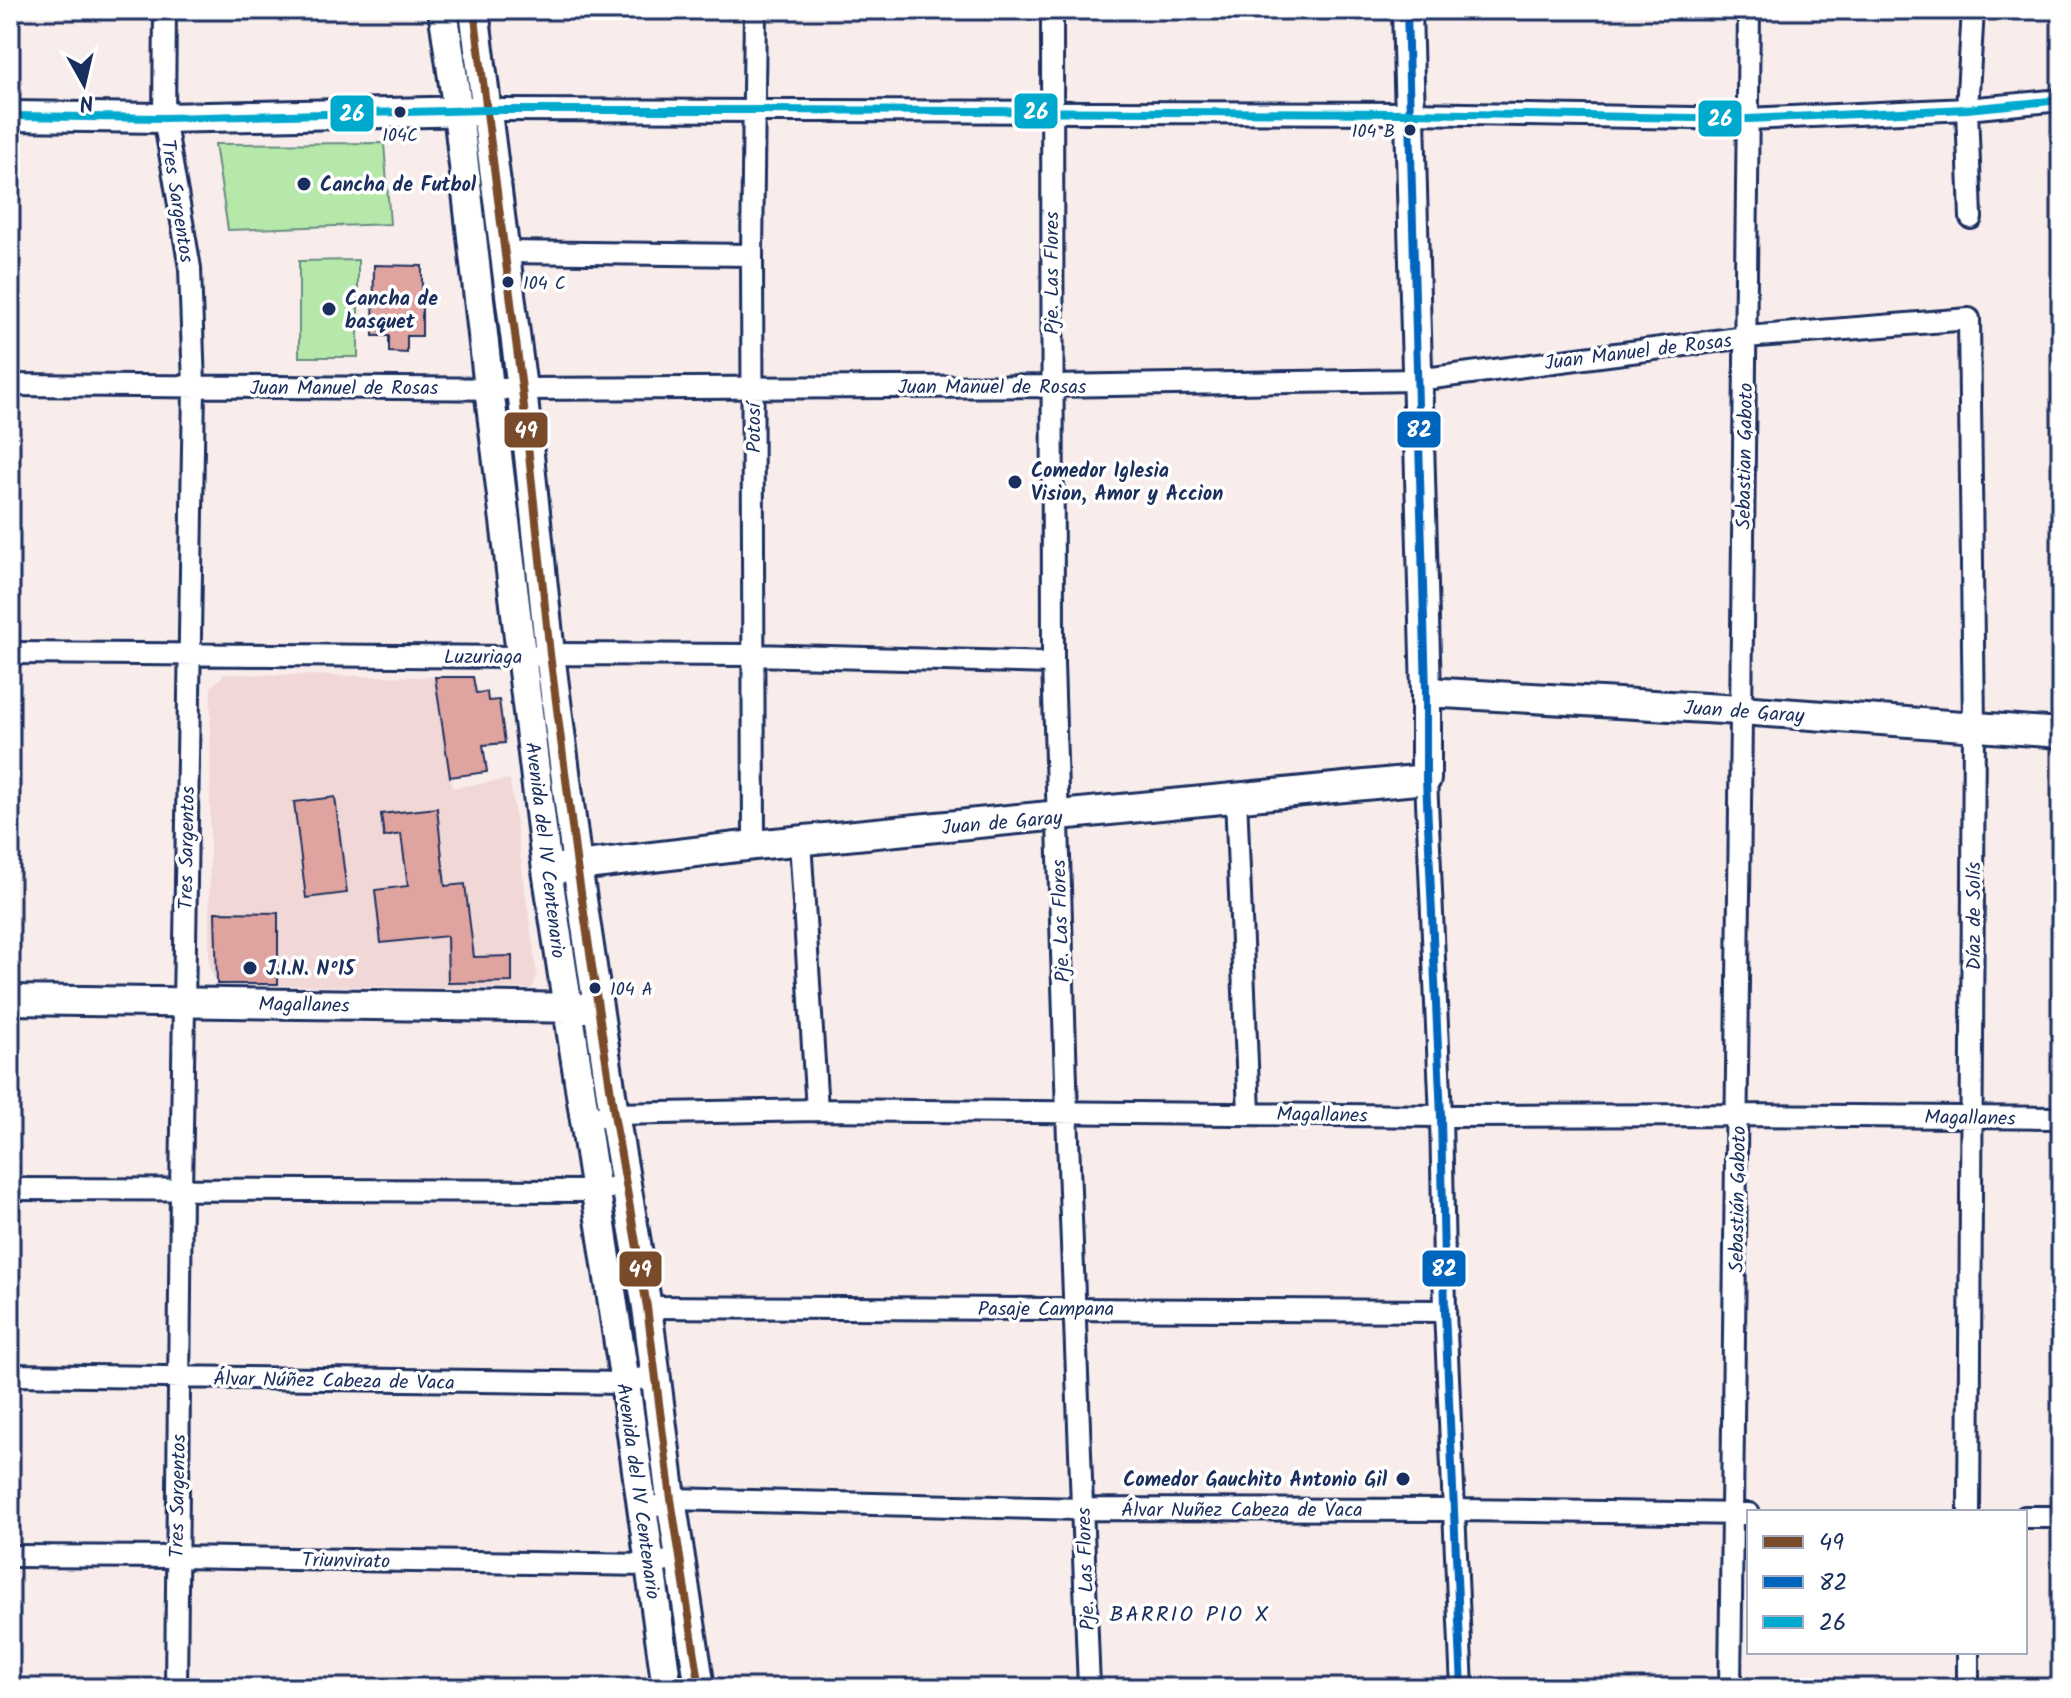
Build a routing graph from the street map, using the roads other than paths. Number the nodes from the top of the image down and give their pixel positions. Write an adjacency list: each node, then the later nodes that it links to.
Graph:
1 (165, 10): 17 (street, Tres Sargentos)
2 (443, 10): 13 (main road, Avenida del IV Centenario)
3 (474, 10): 11 (main road, Avenida del IV Centenario)
4 (755, 10): 12 (street, Potosí)
5 (1052, 10): 14 (street, Pje. Las Flores)
6 (1407, 10): 15 (main road)
7 (1749, 10): 18 (street, Sebastian Gaboto)
8 (1973, 10): 10 (street)
9 (2061, 100): 10 (street)
10 (1967, 109): 18 (street); 19 (street)
11 (486, 110): 12 (street); 13 (main road); 20 (main road, Avenida del IV Centenario)
12 (754, 110): 14 (street); 21 (street, Potosí)
13 (458, 112): 17 (main road); 28 (main road, Avenida del IV Centenario)
14 (1052, 112): 15 (street); 26 (street, Pje. Las Flores)
15 (1411, 113): 18 (street); 24 (main road)
16 (10, 116): 17 (main road)
17 (164, 118): 27 (street, Tres Sargentos)
18 (1748, 119): 23 (street, Sebastian Gaboto)
19 (1971, 218)
20 (504, 252): 21 (street); 30 (main road, Avenida del IV Centenario)
21 (752, 255): 29 (street, Potosí)
22 (1969, 319): 23 (street, Juan Manuel de Rosas); 38 (street, Díaz de Solís)
23 (1746, 337): 24 (street, Juan Manuel de Rosas); 37 (street, Sebastian Gaboto)
24 (1417, 380): 26 (street, Juan Manuel de Rosas); 36 (main road)
25 (10, 385): 27 (street, Juan Manuel de Rosas)
26 (1051, 386): 29 (street, Juan Manuel de Rosas); 35 (street, Pje. Las Flores)
27 (194, 387): 28 (street, Juan Manuel de Rosas); 32 (street, Tres Sargentos)
28 (489, 388): 30 (street, Juan Manuel de Rosas); 34 (main road, Avenida del IV Centenario)
29 (753, 388): 30 (street, Juan Manuel de Rosas); 33 (street, Potosí)
30 (522, 389): 34 (main road, Avenida del IV Centenario)
31 (10, 653): 32 (street, Luzuriaga)
32 (190, 655): 34 (street, Luzuriaga); 48 (street, Tres Sargentos)
33 (753, 655): 34 (street, Luzuriaga); 35 (street, Luzuriaga); 44 (street, Potosí)
34 (536, 656): 45 (main road, Avenida del IV Centenario); 46 (main road, Avenida del IV Centenario)
35 (1053, 663): 42 (street, Pje. Las Flores)
36 (1426, 692): 37 (main road, Juan de Garay); 40 (main road)
37 (1740, 710): 38 (main road, Juan de Garay); 55 (street, Sebastián Gaboto)
38 (1974, 727): 39 (main road, Juan de Garay); 57 (street, Díaz de Solís)
39 (2061, 733)
40 (1426, 779): 41 (main road, Juan de Garay); 56 (street)
41 (1236, 797): 42 (main road, Juan de Garay); 53 (street)
42 (1057, 817): 43 (main road, Juan de Garay); 52 (street, Pje. Las Flores)
43 (800, 841): 44 (main road, Juan de Garay); 51 (street)
44 (754, 845): 45 (main road, Juan de Garay)
45 (577, 866): 46 (main road, Juan de Garay); 50 (main road, Avenida del IV Centenario)
46 (547, 870): 49 (main road, Avenida del IV Centenario)
47 (10, 1000): 48 (main road, Magallanes)
48 (183, 1002): 49 (main road, Magallanes); 62 (street, Tres Sargentos)
49 (567, 1008): 50 (main road, Magallanes); 59 (main road, Avenida del IV Centenario)
50 (598, 1009): 54 (main road, Avenida del IV Centenario)
51 (817, 1110): 52 (street, Magallanes); 54 (street, Magallanes)
52 (1067, 1113): 53 (street, Magallanes); 65 (street, Pje. Las Flores)
53 (1249, 1113): 56 (street, Magallanes)
54 (614, 1114): 59 (street, Magallanes); 60 (main road, Avenida del IV Centenario)
55 (1738, 1115): 56 (street, Magallanes); 57 (street, Magallanes); 76 (street, Sebastián Gaboto)
56 (1441, 1116): 66 (street)
57 (1971, 1117): 58 (street, Magallanes); 74 (street, Díaz de Solís)
58 (2061, 1118)
59 (584, 1119): 63 (main road, Avenida del IV Centenario)
60 (626, 1185): 63 (street); 64 (main road, Avenida del IV Centenario)
61 (10, 1189): 62 (street)
62 (181, 1191): 63 (street); 69 (street, Tres Sargentos)
63 (595, 1191): 70 (main road, Avenida del IV Centenario)
64 (647, 1307): 65 (street, Pasaje Campana); 67 (main road, Avenida del IV Centenario)
65 (1074, 1308): 66 (street, Pasaje Campana); 72 (street, Pje. Las Flores)
66 (1445, 1311): 73 (street)
67 (657, 1374): 70 (street, Álvar Núñez Cabeza de Vaca); 71 (main road, Avenida del IV Centenario)
68 (10, 1375): 69 (street, Álvar Núñez Cabeza de Vaca)
69 (179, 1379): 70 (street, Álvar Núñez Cabeza de Vaca); 80 (street, Tres Sargentos)
70 (625, 1383): 75 (main road, Avenida del IV Centenario)
71 (671, 1499): 72 (street, Álvar Nuñez Cabeza de Vaca); 75 (street, Álvar Nuñez Cabeza de Vaca); 81 (main road, Avenida del IV Centenario)
72 (1083, 1509): 73 (street, Álvar Nuñez Cabeza de Vaca); 87 (street, Pje. Las Flores)
73 (1455, 1510): 76 (street, Álvar Nuñez Cabeza de Vaca); 88 (street)
74 (1969, 1510)
75 (642, 1514): 82 (main road, Avenida del IV Centenario)
76 (1741, 1514): 89 (street, Sebastián Gaboto)
77 (2027, 1517): 78 (street)
78 (2061, 1517)
79 (10, 1556): 80 (street, Triunvirato)
80 (177, 1557): 82 (street, Triunvirato); 84 (street, Tres Sargentos)
81 (681, 1558): 82 (street, Triunvirato); 86 (main road, Avenida del IV Centenario)
82 (649, 1565): 85 (main road, Avenida del IV Centenario)
83 (1968, 1654): 90 (street)
84 (176, 1688)
85 (667, 1688)
86 (700, 1688)
87 (1089, 1688)
88 (1462, 1688)
89 (1730, 1688)
90 (1968, 1688)

